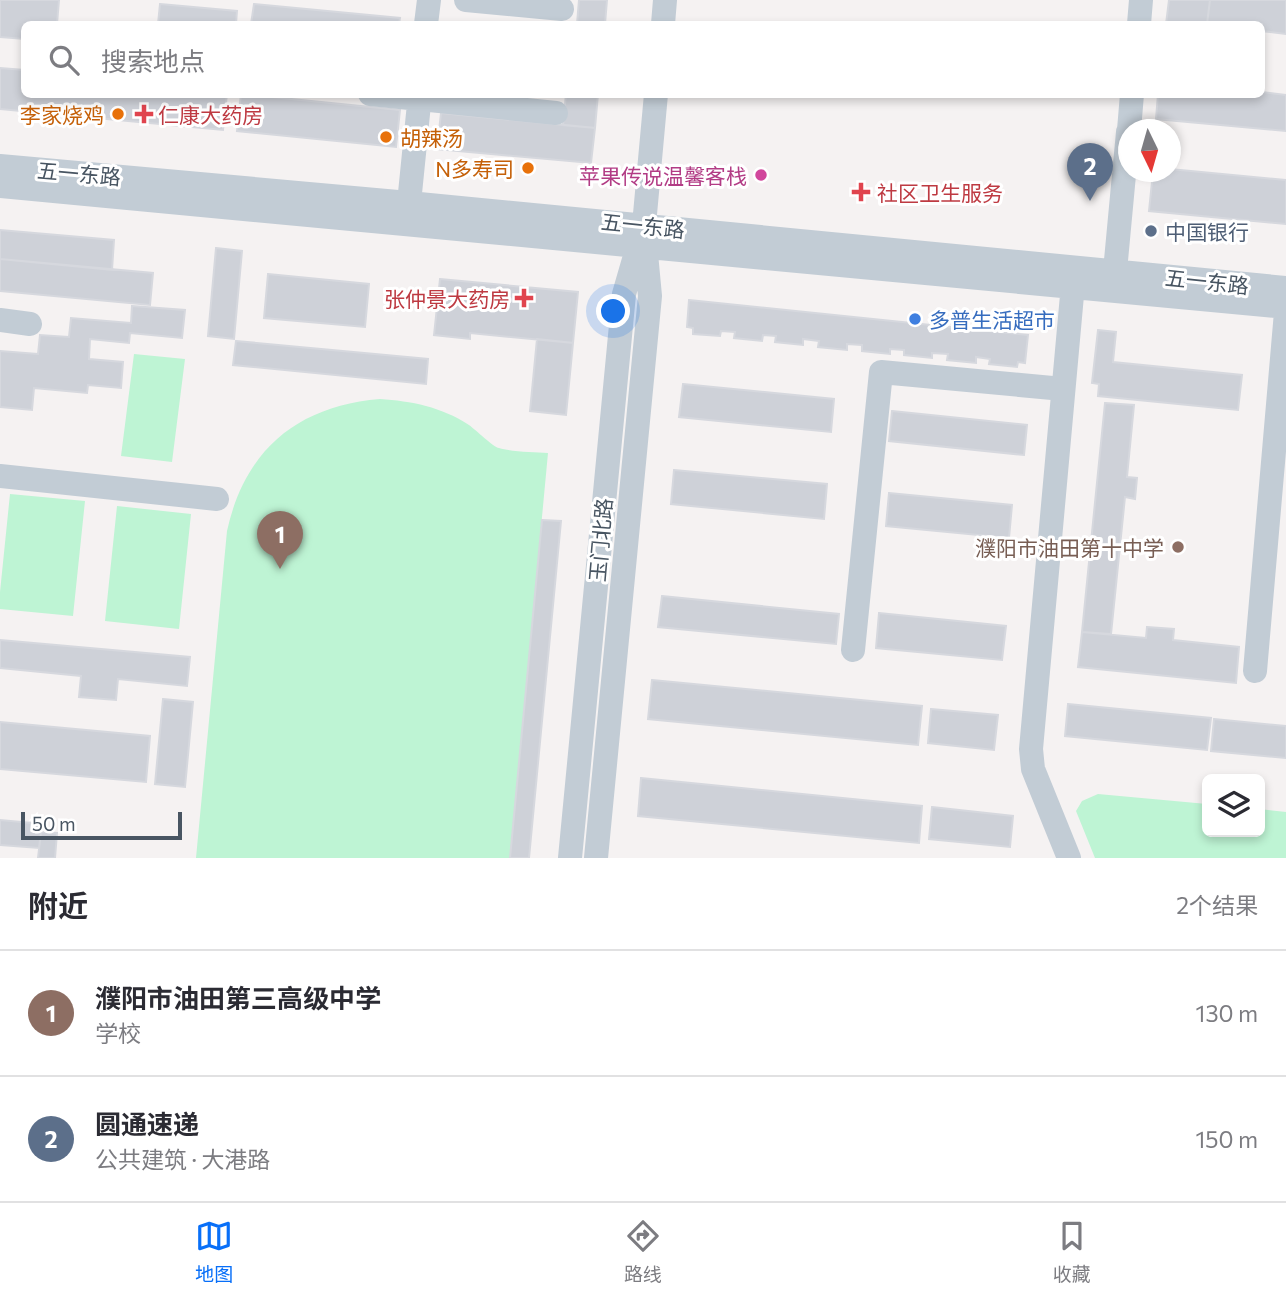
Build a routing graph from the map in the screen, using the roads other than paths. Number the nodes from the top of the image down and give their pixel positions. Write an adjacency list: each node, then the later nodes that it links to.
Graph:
1 (429, 0): 6 (street)
2 (466, 0): 5 (street)
3 (666, 0): 7 (street)
4 (1141, 0): 8 (street)
5 (562, 9)
6 (426, 21)
7 (663, 21)
8 (1139, 21)
9 (419, 98): 18 (street)
10 (428, 98): 13 (street)
11 (656, 98): 19 (street, 玉门北路)
12 (1132, 98): 14 (street)
13 (556, 113)
14 (1130, 119)
15 (0, 166): 18 (street, 五一东路)
16 (1124, 182): 20 (street)
17 (0, 186): 19 (street, 五一东路)
18 (409, 203): 19 (street, 五一东路)
19 (642, 239): 21 (street, 五一东路); 32 (street, 玉门北路); 33 (street, 玉门北路)
20 (1115, 271): 21 (street, 五一东路); 22 (street, 五一东路)
21 (1073, 277): 23 (street, 五一东路); 27 (street)
22 (1286, 288)
23 (1286, 307)
24 (1286, 313): 31 (street)
25 (0, 320): 26 (street)
26 (30, 324)
27 (1063, 389): 30 (street); 34 (street)
28 (0, 476): 29 (street)
29 (218, 499)
30 (853, 650)
31 (1255, 671)
32 (570, 858)
33 (596, 858)
34 (1069, 858)

